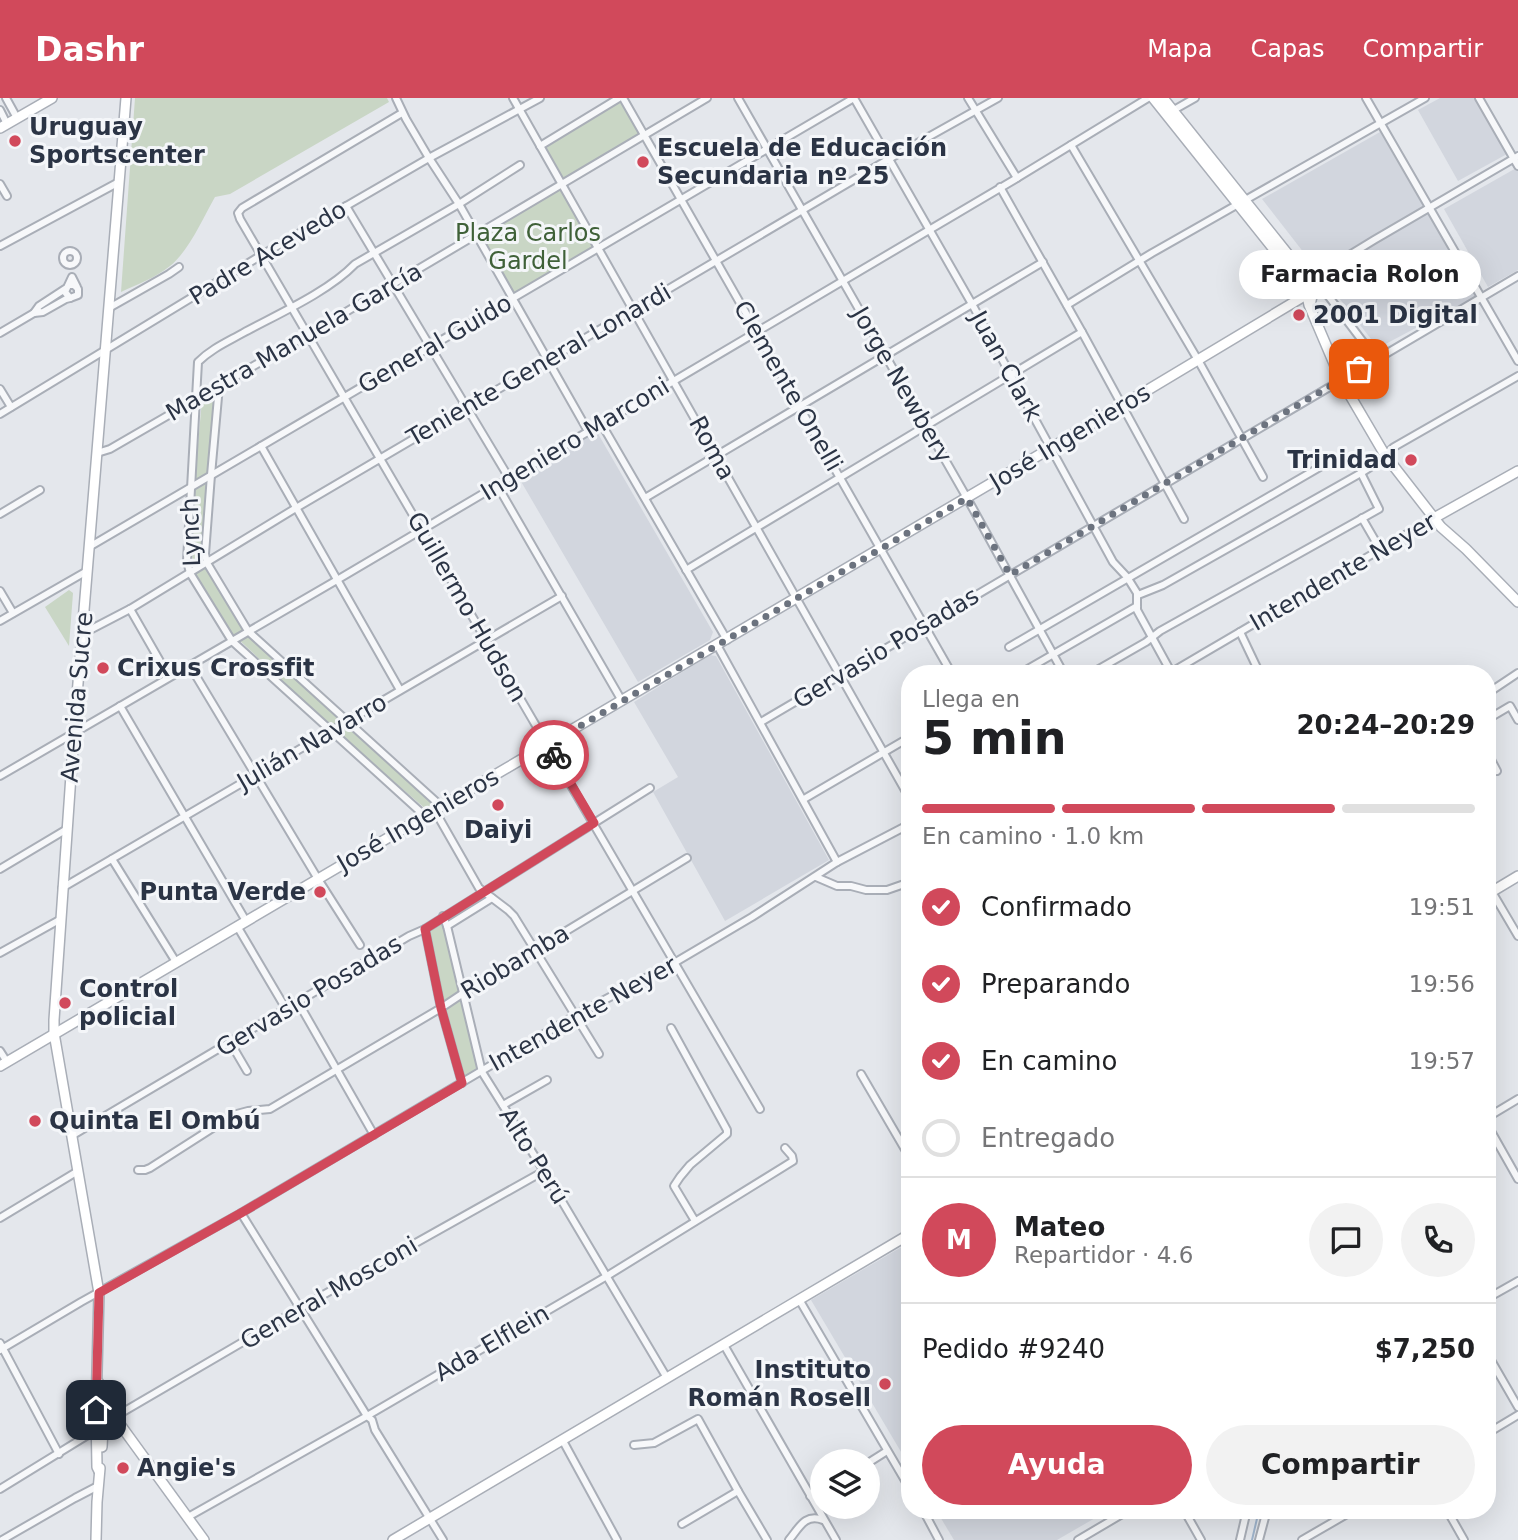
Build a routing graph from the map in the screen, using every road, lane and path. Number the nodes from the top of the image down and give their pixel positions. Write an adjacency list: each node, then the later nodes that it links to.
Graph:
1 (6, 98): 24 (street)
2 (52, 98): 24 (main road)
3 (125, 98): 37 (main road, Avenida Sucre)
4 (396, 98): 23 (street)
5 (513, 98): 20 (street, Roma)
6 (540, 98): 20 (street, Padre Acevedo)
7 (621, 98): 27 (street, Clemente Onelli); 29 (street)
8 (707, 98): 27 (street, Maestra Manuela García)
9 (738, 98): 30 (street, Jorge Newbery)
10 (854, 98): 30 (street, General Guido); 33 (street, Juan Clark)
11 (968, 98): 21 (street)
12 (998, 98): 21 (street, Teniente General Lonardi)
13 (1151, 98): 22 (main road); 28 (street, Ingeniero Marconi)
14 (1163, 98): 22 (main road)
15 (1195, 98): 22 (street)
16 (1366, 98): 25 (street)
17 (1425, 98): 25 (street)
18 (1479, 98): 32 (street)
19 (0, 110): 26 (street)
20 (519, 110): 29 (street, Roma); 31 (street, Padre Acevedo)
21 (975, 111): 33 (street, Teniente General Lonardi); 36 (street)
22 (1170, 112): 43 (main road)
23 (402, 113): 31 (street); 53 (street, Guillermo Hudson)
24 (17, 118): 26 (main road)
25 (1380, 123): 43 (street); 46 (street)
26 (4, 126)
27 (644, 135): 39 (street, Maestra Manuela García); 42 (street, Clemente Onelli)
28 (1071, 145): 36 (street, Ingeniero Marconi); 55 (street)
29 (540, 146): 39 (street, Roma)
30 (767, 149): 42 (street, General Guido); 47 (street, Jorge Newbery)
31 (429, 158): 44 (street); 45 (street, Padre Acevedo)
32 (1516, 158): 35 (street); 46 (street)
33 (889, 159): 47 (street, Teniente General Lonardi); 48 (street, Juan Clark)
34 (520, 165): 44 (street)
35 (1518, 166)
36 (1017, 178): 40 (street, Ingeniero Marconi)
37 (119, 182): 50 (street); 72 (main road, Avenida Sucre)
38 (0, 184): 41 (street)
39 (562, 184): 49 (street, Maestra Manuela García); 51 (street, Roma)
40 (1000, 187): 48 (street, Ingeniero Marconi); 56 (street)
41 (7, 196)
42 (681, 200): 51 (street, General Guido); 54 (street, Clemente Onelli)
43 (1242, 203): 55 (street); 59 (main road); 62 (main road)
44 (459, 204): 49 (street); 52 (street)
45 (346, 206): 52 (street); 53 (street, Padre Acevedo)
46 (1430, 208): 59 (street); 66 (street)
47 (802, 211): 54 (street, Teniente General Lonardi); 60 (street, Jorge Newbery)
48 (929, 229): 60 (street, Ingeniero Marconi); 69 (street, Juan Clark)
49 (477, 235): 61 (street, Maestra Manuela García); 68 (street)
50 (0, 246)
51 (598, 248): 68 (street, General Guido); 73 (street, Roma)
52 (376, 253): 61 (street); 71 (street)
53 (260, 256): 71 (street, Guillermo Hudson); 80 (street, Padre Acevedo)
54 (716, 261): 73 (street, Teniente General Lonardi); 75 (street, Clemente Onelli)
55 (1139, 261): 70 (street); 84 (street)
56 (1043, 262): 69 (street); 70 (street)
57 (178, 267): 72 (street)
58 (1518, 276): 66 (street, Gervasio Posadas)
59 (1313, 280): 62 (main road); 65 (main road); 82 (street)
60 (842, 281): 75 (street, Ingeniero Marconi); 81 (street, Jorge Newbery)
61 (394, 284): 78 (street, Maestra Manuela García); 79 (street)
62 (1300, 286): 65 (main road)
63 (67, 287): 64 (street); 64 (street); 67 (street); 74 (street)
64 (77, 287): 67 (street)
65 (1308, 296): 84 (main road, José Ingenieros); 88 (main road)
66 (1481, 297): 82 (street, Gervasio Posadas); 85 (street)
67 (70, 298): 74 (street)
68 (513, 298): 79 (street, General Guido); 83 (street)
69 (972, 304): 81 (street); 86 (street, Juan Clark)
70 (1067, 305): 76 (street)
71 (291, 307): 78 (street, Guillermo Hudson); 93 (street, Lynch)
72 (109, 308): 80 (main road, Avenida Sucre)
73 (633, 310): 83 (street, Teniente General Lonardi); 89 (street, Roma)
74 (34, 313): 77 (street)
75 (757, 331): 89 (street, Ingeniero Marconi); 94 (street, Clemente Onelli)
76 (1083, 332): 86 (street); 95 (street)
77 (0, 333)
78 (307, 335): 90 (street, Maestra Manuela García); 92 (street, Guillermo Hudson)
79 (431, 346): 92 (street, General Guido); 97 (street)
80 (105, 350): 96 (street, Padre Acevedo); 105 (main road, Avenida Sucre)
81 (885, 356): 94 (street); 100 (street, Jorge Newbery)
82 (1376, 359): 88 (street, Gervasio Posadas)
83 (548, 360): 97 (street, Teniente General Lonardi); 101 (street)
84 (1198, 360): 95 (main road, José Ingenieros); 102 (street)
85 (1518, 361)
86 (1010, 375): 100 (street); 104 (street, Juan Clark)
87 (1518, 376): 107 (street)
88 (1341, 380): 102 (street, Gervasio Posadas); 107 (main road)
89 (673, 381): 99 (street, Ingeniero Marconi); 106 (street, Roma)
90 (219, 386): 93 (street, Maestra Manuela García); 112 (street, Lynch)
91 (0, 389): 96 (street)
92 (344, 397): 103 (street, General Guido); 108 (street, Guillermo Hudson)
93 (196, 400): 105 (street, Maestra Manuela García); 118 (street, Lynch)
94 (800, 406): 106 (street); 113 (street, Clemente Onelli)
95 (1122, 406): 104 (main road, José Ingenieros); 116 (street)
96 (11, 407): 98 (street, Padre Acevedo)
97 (467, 408): 108 (street, Teniente General Lonardi); 115 (street)
98 (0, 414)
99 (601, 423): 101 (street, Ingeniero Marconi); 120 (street)
100 (925, 426): 113 (street); 121 (street, Jorge Newbery)
101 (588, 431): 115 (street, Ingeniero Marconi)
102 (1241, 439): 114 (street); 116 (street, Gervasio Posadas)
103 (261, 446): 112 (street, General Guido); 122 (street)
104 (1051, 448): 121 (main road, José Ingenieros); 127 (street, Juan Clark)
105 (97, 453): 130 (main road, Avenida Sucre)
106 (715, 454): 120 (street); 128 (street, Roma)
107 (1385, 456): 111 (street); 125 (main road)
108 (380, 459): 122 (street, Teniente General Lonardi); 129 (street, Guillermo Hudson)
109 (1320, 467): 138 (street)
110 (1518, 471): 125 (main road, Intendente Neyer)
111 (1361, 473): 124 (street); 141 (street)
112 (211, 475): 118 (street, General Guido); 133 (street, Lynch)
113 (841, 477): 128 (street); 131 (street, Clemente Onelli)
114 (1263, 477)
115 (509, 478): 117 (street, Ingeniero Marconi)
116 (1164, 484): 126 (street); 127 (street, Gervasio Posadas)
117 (497, 485): 129 (street, Ingeniero Marconi); 142 (street)
118 (190, 487): 130 (street, General Guido); 136 (street, Lynch)
119 (40, 490): 123 (street)
120 (645, 498): 134 (street)
121 (967, 498): 131 (main road, José Ingenieros); 137 (street, Jorge Newbery)
122 (296, 508): 133 (street, Teniente General Lonardi); 139 (street)
123 (0, 514)
124 (1362, 518): 132 (street); 154 (street)
125 (1434, 518): 132 (street, Intendente Neyer); 144 (main road)
126 (1184, 519)
127 (1094, 525): 137 (street, Gervasio Posadas); 138 (street, Juan Clark)
128 (757, 527): 134 (street); 143 (street, Roma)
129 (422, 530): 139 (street, Ingeniero Marconi); 155 (street, Guillermo Hudson)
130 (89, 547): 135 (main road, Avenida Sucre)
131 (881, 548): 143 (main road, José Ingenieros); 149 (street, Clemente Onelli)
132 (1380, 549): 152 (street, Intendente Neyer)
133 (207, 563): 136 (street, Teniente General Lonardi); 151 (street, Lynch)
134 (686, 570): 156 (street)
135 (87, 571): 147 (street); 153 (main road, Avenida Sucre)
136 (190, 573): 146 (street, Teniente General Lonardi); 157 (street, Lynch)
137 (1010, 575): 149 (street, Gervasio Posadas); 150 (street, Jorge Newbery)
138 (1127, 577): 141 (street, Juan Clark); 150 (street)
139 (337, 580): 151 (street, Ingeniero Marconi); 173 (street)
140 (0, 592): 147 (street)
141 (1138, 595): 145 (street)
142 (562, 596): 155 (street, Julián Navarro); 174 (street)
143 (797, 597): 156 (main road, José Ingenieros); 170 (street, Roma)
144 (1518, 602)
145 (1137, 606): 154 (street); 160 (street)
146 (130, 609): 153 (street, Teniente General Lonardi); 171 (street)
147 (13, 613): 148 (street)
148 (0, 621)
149 (925, 625): 161 (street, Clemente Onelli); 170 (street, Gervasio Posadas)
150 (1040, 629): 159 (street); 160 (street, Jorge Newbery)
151 (248, 631): 157 (street, Ingeniero Marconi); 177 (street, Lynch)
152 (1240, 632): 166 (street, Intendente Neyer); 167 (street)
153 (82, 634): 181 (main road, Avenida Sucre)
154 (1152, 637): 164 (street); 165 (street)
155 (486, 640): 173 (street, Julián Navarro); 183 (street, Guillermo Hudson)
156 (727, 640): 158 (main road, José Ingenieros)
157 (232, 641): 168 (street, Ingeniero Marconi); 180 (street, Lynch)
158 (717, 645): 174 (main road, José Ingenieros); 179 (street)
159 (1009, 647)
160 (1054, 654): 162 (street); 163 (street, Jorge Newbery)
161 (947, 665)
162 (1035, 665)
163 (1060, 665)
164 (1105, 665)
165 (1166, 665)
166 (1184, 665)
167 (1256, 665)
168 (190, 666): 171 (street, Ingeniero Marconi); 185 (street)
169 (1518, 673): 172 (street)
170 (841, 675): 179 (street, Gervasio Posadas); 184 (street, Roma)
171 (169, 677): 175 (street, Ingeniero Marconi)
172 (1496, 688)
173 (400, 690): 177 (street, Julián Navarro)
174 (622, 701): 183 (main road, José Ingenieros)
175 (120, 706): 181 (street, Ingeniero Marconi); 191 (street)
176 (1496, 714): 178 (street)
177 (347, 720): 180 (street, Julián Navarro); 190 (street, Lynch)
178 (1518, 720)
179 (761, 722): 189 (street)
180 (330, 730): 185 (street, Julián Navarro); 192 (street, Lynch)
181 (74, 732): 186 (street, Ingeniero Marconi); 194 (main road, Avenida Sucre)
182 (901, 742): 184 (street)
183 (548, 745): 190 (main road, José Ingenieros); 193 (street, Guillermo Hudson)
184 (884, 752): 187 (street, Roma); 189 (street)
185 (255, 775): 191 (street, Julián Navarro); 202 (street)
186 (0, 776)
187 (901, 783)
188 (650, 788): 193 (street, Gervasio Posadas)
189 (804, 799): 198 (street)
190 (438, 809): 192 (main road, José Ingenieros); 206 (street, Lynch)
191 (184, 816): 197 (street, Julián Navarro); 212 (street)
192 (425, 816): 202 (main road, José Ingenieros)
193 (594, 823): 206 (street, Gervasio Posadas); 207 (street, Guillermo Hudson)
194 (67, 829): 199 (street); 205 (main road, Avenida Sucre)
195 (901, 829): 198 (street, Intendente Neyer)
196 (687, 858): 207 (street, Riobamba)
197 (112, 859): 205 (street, Julián Navarro); 219 (street)
198 (838, 862): 201 (street, Intendente Neyer)
199 (1, 867)
200 (1518, 876): 204 (main road)
201 (816, 877): 203 (street); 220 (street, Intendente Neyer)
202 (318, 879): 212 (main road, José Ingenieros); 216 (street)
203 (901, 885)
204 (1496, 887)
205 (62, 888): 211 (main road, Avenida Sucre)
206 (482, 891): 208 (street, Lynch); 210 (street, Gervasio Posadas)
207 (633, 891): 217 (street, Riobamba); 220 (street, Guillermo Hudson)
208 (492, 898): 213 (street); 217 (street, Lynch)
209 (1496, 901): 215 (street)
210 (443, 916): 213 (street, Alto Perú); 214 (street, Gervasio Posadas)
211 (61, 919): 218 (street); 227 (main road, Avenida Sucre)
212 (241, 923): 219 (main road, José Ingenieros); 224 (street)
213 (447, 926): 221 (street, Alto Perú)
214 (425, 929): 222 (street, Gervasio Posadas); 223 (street)
215 (1518, 936)
216 (360, 945)
217 (533, 950): 221 (street, Riobamba); 225 (street, Lynch)
218 (0, 953)
219 (176, 962): 227 (main road, José Ingenieros)
220 (674, 963): 225 (street, Intendente Neyer); 240 (street, Guillermo Hudson)
221 (462, 994): 223 (street, Riobamba); 234 (street, Alto Perú)
222 (298, 1002): 224 (street, Gervasio Posadas); 232 (street)
223 (441, 1008): 232 (street, Riobamba); 237 (street)
224 (286, 1009): 228 (street, Gervasio Posadas)
225 (576, 1015): 230 (street, Lynch); 234 (street, Intendente Neyer)
226 (671, 1028): 253 (street)
227 (54, 1033): 231 (main road, José Ingenieros); 242 (main road, Avenida Sucre)
228 (230, 1042): 233 (street); 242 (street, Gervasio Posadas)
229 (0, 1051): 231 (street)
230 (600, 1054)
231 (3, 1064)
232 (337, 1069): 243 (street); 247 (street, Riobamba)
233 (247, 1071)
234 (482, 1072): 237 (street, Intendente Neyer); 239 (street, Alto Perú)
235 (861, 1074): 245 (street)
236 (547, 1080): 239 (street)
237 (462, 1083): 243 (street, Intendente Neyer)
238 (1518, 1099): 241 (street)
239 (503, 1105): 249 (street, Alto Perú)
240 (760, 1109)
241 (1496, 1110)
242 (73, 1135): 248 (main road, Avenida Sucre)
243 (374, 1135): 251 (street, Intendente Neyer)
244 (1496, 1140): 250 (street)
245 (901, 1142)
246 (785, 1148): 253 (street, Ada Elflein)
247 (138, 1170)
248 (78, 1171): 252 (street); 257 (main road, Avenida Sucre)
249 (544, 1171): 255 (street, Alto Perú); 260 (street, General Mosconi)
250 (1518, 1179)
251 (241, 1213): 257 (street, Intendente Neyer); 260 (street)
252 (0, 1218)
253 (695, 1221): 255 (street, Ada Elflein)
254 (901, 1239): 259 (main road)
255 (607, 1276): 265 (street, Alto Perú); 269 (street, Ada Elflein)
256 (1518, 1281): 258 (street)
257 (99, 1293): 262 (street, Intendente Neyer); 264 (main road, Avenida Sucre)
258 (1496, 1293)
259 (800, 1301): 261 (main road); 276 (street)
260 (300, 1309): 269 (street); 270 (street, General Mosconi)
261 (724, 1345): 265 (main road); 284 (street)
262 (1, 1347): 277 (street)
263 (1496, 1369): 266 (street)
264 (97, 1378): 267 (main road, Avenida Sucre); 270 (main road, Avenida Sucre)
265 (667, 1378): 272 (main road)
266 (1518, 1407)
267 (96, 1413): 270 (main road); 270 (main road)
268 (1518, 1415): 271 (street)
269 (367, 1416): 285 (street, Ada Elflein); 286 (street)
270 (107, 1418): 273 (street, General Mosconi); 275 (main road, Avenida Sucre); 279 (main road, Avenida Sucre); 285 (main road)
271 (1496, 1428)
272 (563, 1441): 286 (main road); 301 (street)
273 (77, 1443): 275 (street); 277 (street, General Mosconi)
274 (634, 1445): 283 (street)
275 (96, 1447): 279 (main road, Avenida Sucre)
276 (887, 1451): 278 (street); 280 (street)
277 (59, 1454): 282 (street, General Mosconi)
278 (880, 1455)
279 (99, 1471): 281 (main road, Avenida Sucre)
280 (901, 1474)
281 (98, 1486): 296 (street); 297 (main road, Avenida Sucre)
282 (0, 1489)
283 (738, 1491): 295 (street); 302 (street)
284 (810, 1496)
285 (188, 1517): 298 (main road)
286 (430, 1518): 299 (main road); 300 (street)
287 (928, 1519): 305 (street)
288 (1114, 1519): 306 (street)
289 (1189, 1519): 307 (street)
290 (1245, 1519): 308 (street)
291 (1264, 1519): 309 (street)
292 (1339, 1519): 310 (street)
293 (1452, 1519): 311 (street)
294 (824, 1521): 303 (street); 304 (street)
295 (682, 1524)
296 (2, 1540)
297 (96, 1540)
298 (204, 1540)
299 (393, 1540)
300 (443, 1540)
301 (617, 1540)
302 (767, 1540)
303 (789, 1540)
304 (836, 1540)
305 (939, 1540)
306 (1078, 1540)
307 (1201, 1540)
308 (1240, 1540)
309 (1259, 1540)
310 (1304, 1540)
311 (1465, 1540)

